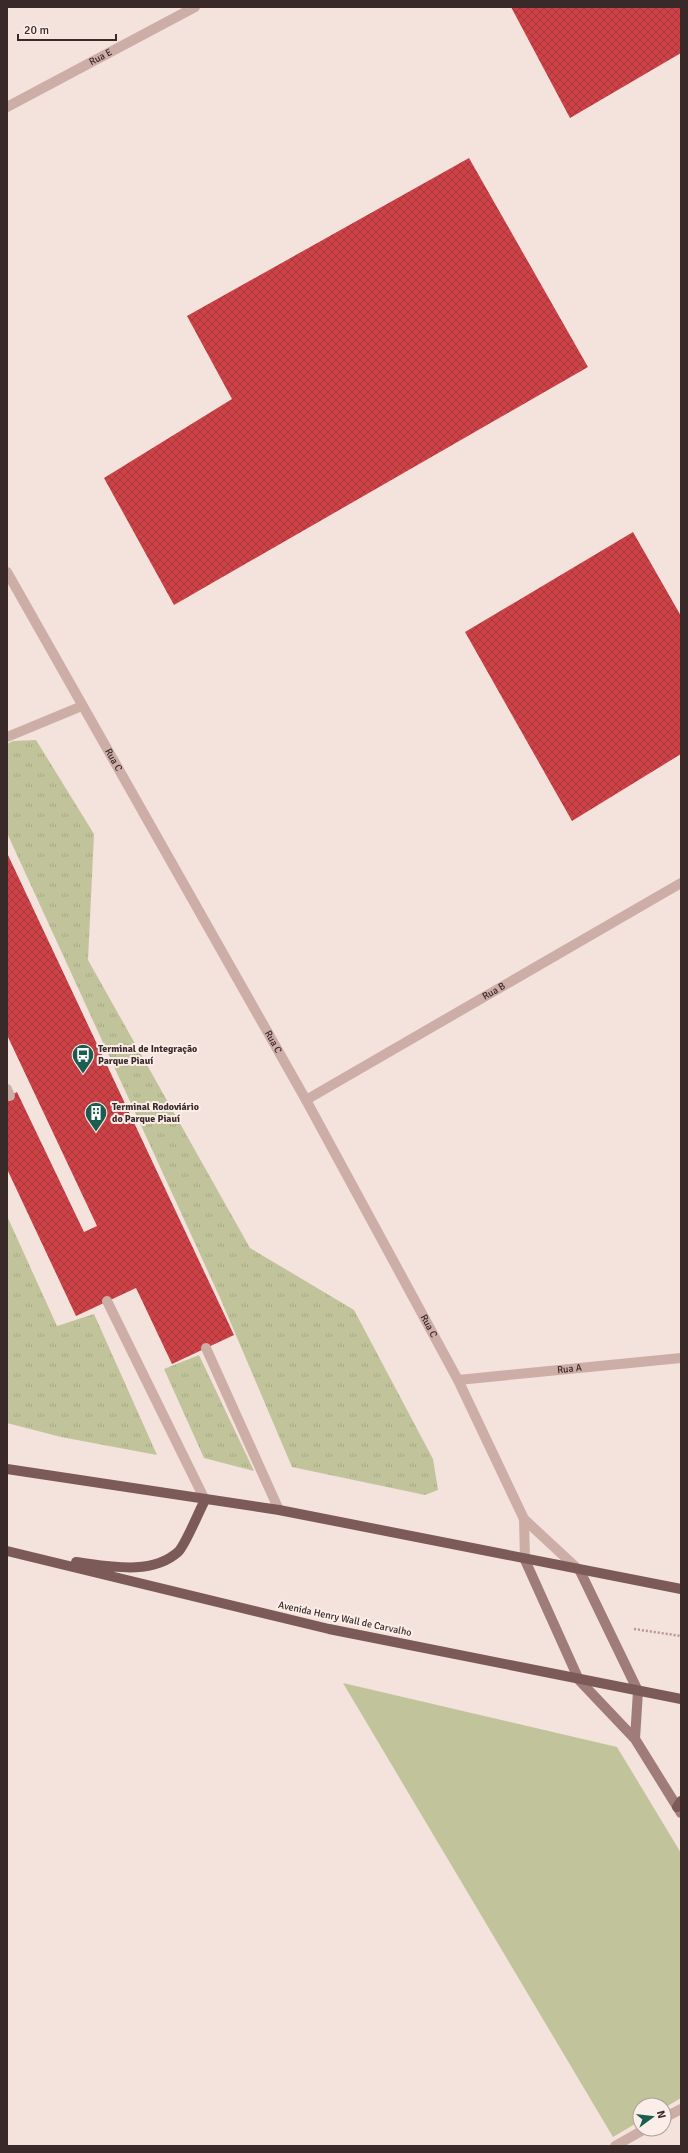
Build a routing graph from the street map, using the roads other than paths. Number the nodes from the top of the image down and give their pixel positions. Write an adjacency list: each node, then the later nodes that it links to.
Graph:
1 (195, 7): 2 (street, Rua E)
2 (7, 107)
3 (7, 572): 4 (street, Rua C)
4 (82, 706): 5 (street); 7 (street, Rua C)
5 (7, 737)
6 (681, 883): 7 (street, Rua B)
7 (306, 1100): 11 (street, Rua C)
8 (107, 1301): 13 (street)
9 (206, 1348): 14 (street)
10 (681, 1358): 11 (street, Rua A)
11 (458, 1380): 15 (street, Rua C)
12 (7, 1469): 13 (main road)
13 (205, 1500): 14 (main road); 17 (main road)
14 (279, 1510): 18 (main road)
15 (524, 1519): 18 (street, Rua C); 19 (street, Rua C)
16 (7, 1551): 17 (main road, Avenida Henry Wall de Carvalho)
17 (34, 1558): 21 (main road, Avenida Henry Wall de Carvalho)
18 (525, 1560): 19 (main road); 21 (street)
19 (580, 1571): 20 (main road); 22 (street)
20 (681, 1589)
21 (579, 1680): 22 (main road, Avenida Henry Wall de Carvalho); 24 (street)
22 (638, 1691): 23 (main road, Avenida Henry Wall de Carvalho); 24 (street)
23 (681, 1699)
24 (635, 1739): 25 (street)
25 (680, 1807)
26 (681, 2109): 27 (street)
27 (672, 2114)
28 (632, 2136): 29 (street)
29 (615, 2146)

